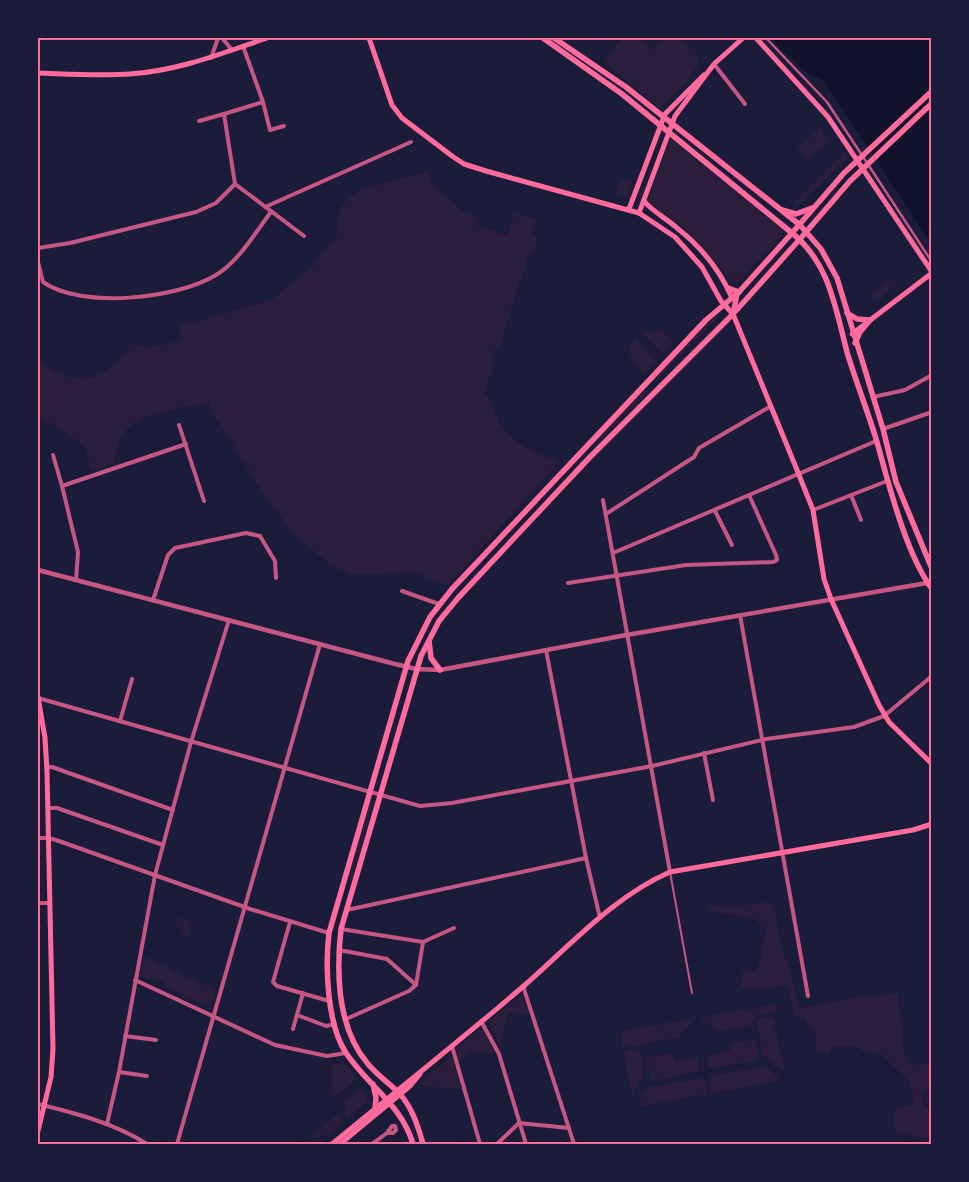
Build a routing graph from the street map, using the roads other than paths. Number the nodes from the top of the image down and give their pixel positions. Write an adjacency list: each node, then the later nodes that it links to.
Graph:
1 (220, 38): 10 (street); 11 (street)
2 (267, 38): 9 (main road)
3 (369, 38): 31 (main road)
4 (543, 38): 23 (main road)
5 (554, 38): 20 (main road)
6 (743, 38): 12 (main road)
7 (756, 38): 43 (main road)
8 (766, 38): 42 (street)
9 (243, 46): 10 (main road); 16 (street)
10 (232, 50): 11 (main road)
11 (211, 58): 13 (main road)
12 (714, 64): 14 (main road); 18 (street)
13 (38, 73)
14 (707, 73): 20 (main road); 22 (main road)
15 (932, 91): 30 (main road)
16 (263, 102): 19 (street); 24 (street)
17 (932, 103): 36 (main road)
18 (745, 104)
19 (224, 114): 21 (street); 27 (street)
20 (664, 116): 22 (main road); 23 (main road)
21 (198, 121)
22 (673, 124): 25 (main road); 32 (main road)
23 (660, 125): 25 (main road); 31 (main road)
24 (284, 126)
25 (669, 133): 28 (main road); 37 (main road)
26 (411, 142): 29 (street)
27 (235, 184): 29 (street); 40 (street)
28 (644, 201): 34 (main road); 44 (main road)
29 (264, 207): 33 (street)
30 (814, 208): 32 (main road); 35 (main road)
31 (629, 209): 34 (main road)
32 (782, 210): 35 (main road)
33 (271, 212): 38 (street); 41 (street)
34 (640, 213): 47 (main road)
35 (800, 225): 36 (main road); 37 (main road)
36 (807, 231): 39 (main road); 48 (main road)
37 (792, 233): 39 (main road); 45 (main road)
38 (304, 236)
39 (800, 239): 49 (main road); 53 (main road)
40 (38, 248)
41 (38, 262)
42 (932, 262)
43 (932, 272): 50 (main road)
44 (728, 288): 45 (main road); 46 (main road)
45 (738, 292): 46 (main road); 49 (main road)
46 (732, 298): 47 (main road); 49 (main road)
47 (724, 305): 49 (main road); 55 (main road)
48 (847, 313): 50 (main road); 51 (main road)
49 (733, 314): 56 (main road); 58 (main road)
50 (870, 320): 51 (main road); 52 (main road)
51 (852, 334): 52 (main road); 53 (main road)
52 (855, 343): 57 (main road)
53 (847, 351): 62 (main road)
54 (932, 375): 57 (street)
55 (649, 381): 56 (main road); 72 (main road)
56 (656, 389): 73 (main road)
57 (873, 397): 61 (main road)
58 (771, 406): 65 (main road); 76 (street)
59 (932, 412): 61 (street)
60 (179, 425): 63 (street)
61 (883, 429): 80 (main road)
62 (876, 441): 65 (street); 66 (main road)
63 (186, 444): 67 (street); 71 (street)
64 (53, 455): 67 (street)
65 (799, 474): 68 (street); 74 (main road)
66 (887, 481): 69 (street); 86 (main road)
67 (62, 486): 84 (street)
68 (749, 495): 75 (street); 82 (street)
69 (851, 495): 74 (street); 77 (street)
70 (604, 500): 76 (street)
71 (204, 501)
72 (533, 502): 73 (main road); 90 (main road)
73 (540, 508): 94 (main road)
74 (813, 510): 88 (main road)
75 (715, 511): 78 (street); 79 (street)
76 (606, 514): 79 (street)
77 (861, 520)
78 (732, 545)
79 (613, 553): 82 (street)
80 (932, 569)
81 (38, 570): 84 (street)
82 (616, 575): 85 (street); 93 (street)
83 (276, 578): 89 (street)
84 (76, 580): 89 (street)
85 (568, 582)
86 (929, 586): 88 (street)
87 (402, 591): 90 (street)
88 (831, 599): 91 (street); 103 (main road)
89 (152, 600): 92 (street)
90 (439, 604): 97 (main road)
91 (740, 615): 93 (street); 105 (street)
92 (229, 620): 95 (street); 106 (street)
93 (628, 635): 96 (street); 109 (street)
94 (429, 638): 98 (main road); 99 (main road)
95 (320, 644): 97 (street); 111 (street)
96 (546, 650): 99 (street); 112 (street)
97 (406, 666): 98 (street); 113 (main road)
98 (416, 669): 99 (street); 114 (main road)
99 (440, 670)
100 (932, 676): 103 (street)
101 (132, 679): 104 (street)
102 (38, 698): 104 (street); 110 (main road)
103 (884, 716): 105 (street); 108 (main road)
104 (120, 721): 106 (street)
105 (761, 740): 107 (street); 122 (street)
106 (191, 742): 111 (street); 117 (street)
107 (704, 753): 109 (street); 115 (street)
108 (932, 764)
109 (652, 766): 112 (street); 124 (street)
110 (47, 767): 116 (main road); 117 (street)
111 (284, 770): 113 (street); 128 (street)
112 (572, 780): 114 (street); 123 (street)
113 (370, 794): 114 (street); 129 (main road)
114 (380, 796): 130 (main road)
115 (713, 800)
116 (48, 808): 120 (main road); 121 (street)
117 (173, 810): 121 (street)
118 (932, 824): 122 (main road)
119 (38, 838): 120 (street)
120 (49, 838): 125 (street); 127 (main road)
121 (162, 845): 125 (street)
122 (781, 852): 124 (main road); 143 (street)
123 (586, 858): 130 (street); 131 (street)
124 (670, 872): 131 (main road); 142 (lane)
125 (155, 875): 128 (street); 138 (street)
126 (38, 903): 127 (street)
127 (51, 903): 161 (main road)
128 (245, 907): 132 (street); 146 (street)
129 (337, 907): 130 (main road); 135 (main road)
130 (346, 910): 134 (main road)
131 (600, 918): 140 (main road)
132 (290, 922): 135 (street); 141 (street)
133 (454, 928): 136 (street)
134 (341, 929): 136 (street); 137 (main road)
135 (330, 933): 144 (main road)
136 (422, 942): 139 (street)
137 (338, 950): 139 (street); 147 (main road)
138 (135, 980): 146 (street); 151 (street)
139 (416, 985): 147 (street)
140 (523, 986): 148 (main road); 165 (street)
141 (303, 993): 144 (street); 145 (street)
142 (692, 993)
143 (808, 996)
144 (330, 1001): 149 (main road)
145 (297, 1015): 149 (street); 150 (street)
146 (215, 1016): 154 (street); 169 (street)
147 (346, 1019): 158 (main road)
148 (482, 1021): 153 (main road); 163 (street)
149 (336, 1024): 154 (main road)
150 (293, 1030)
151 (126, 1036): 152 (street); 155 (street)
152 (156, 1040)
153 (452, 1046): 158 (main road); 175 (street)
154 (346, 1052): 157 (main road)
155 (119, 1072): 156 (street); 164 (street)
156 (147, 1076)
157 (373, 1084): 159 (main road); 162 (main road)
158 (398, 1092): 159 (main road); 174 (main road)
159 (389, 1100): 162 (main road); 171 (main road); 173 (main road)
160 (38, 1104): 161 (street)
161 (44, 1106): 164 (street); 166 (main road)
162 (375, 1108): 170 (main road)
163 (519, 1123): 165 (street); 176 (street); 177 (street)
164 (107, 1124): 168 (street)
165 (569, 1128): 178 (street)
166 (38, 1131)
167 (387, 1133): 172 (street)
168 (147, 1144)
169 (177, 1144)
170 (332, 1144)
171 (340, 1144)
172 (372, 1144)
173 (413, 1144)
174 (423, 1144)
175 (480, 1144)
176 (497, 1144)
177 (526, 1144)
178 (574, 1144)

